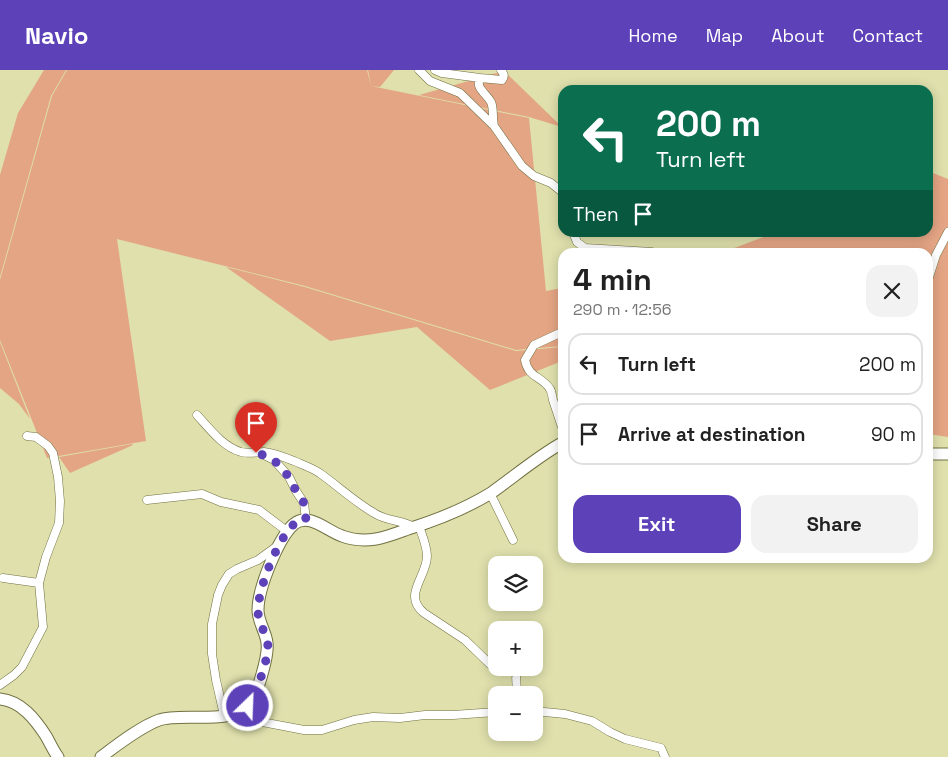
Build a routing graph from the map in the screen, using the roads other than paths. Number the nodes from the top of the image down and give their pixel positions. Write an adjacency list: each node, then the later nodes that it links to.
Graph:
1 (419, 70): 5 (street)
2 (435, 70): 4 (street)
3 (501, 70): 4 (street)
4 (480, 78): 5 (street)
5 (494, 126): 6 (street)
6 (558, 189)
7 (948, 232): 10 (street)
8 (575, 237): 9 (street)
9 (584, 248)
10 (933, 264)
11 (558, 334): 12 (street)
12 (558, 415)
13 (197, 416): 16 (street)
14 (27, 436): 27 (street)
15 (558, 446): 19 (street)
16 (256, 453): 21 (street); 22 (street)
17 (933, 454): 18 (street)
18 (948, 454)
19 (490, 493): 22 (street); 24 (street)
20 (147, 500): 23 (street)
21 (306, 520): 22 (street); 23 (street)
22 (416, 527): 29 (street)
23 (288, 532): 25 (street)
24 (512, 540)
25 (280, 544): 33 (street); 33 (street)
26 (3, 578): 27 (street)
27 (39, 583): 28 (street)
28 (0, 684)
29 (517, 686)
30 (0, 699): 34 (street)
31 (488, 712): 33 (street)
32 (543, 712): 36 (street)
33 (229, 714): 35 (street)
34 (58, 757)
35 (101, 757)
36 (665, 757)

